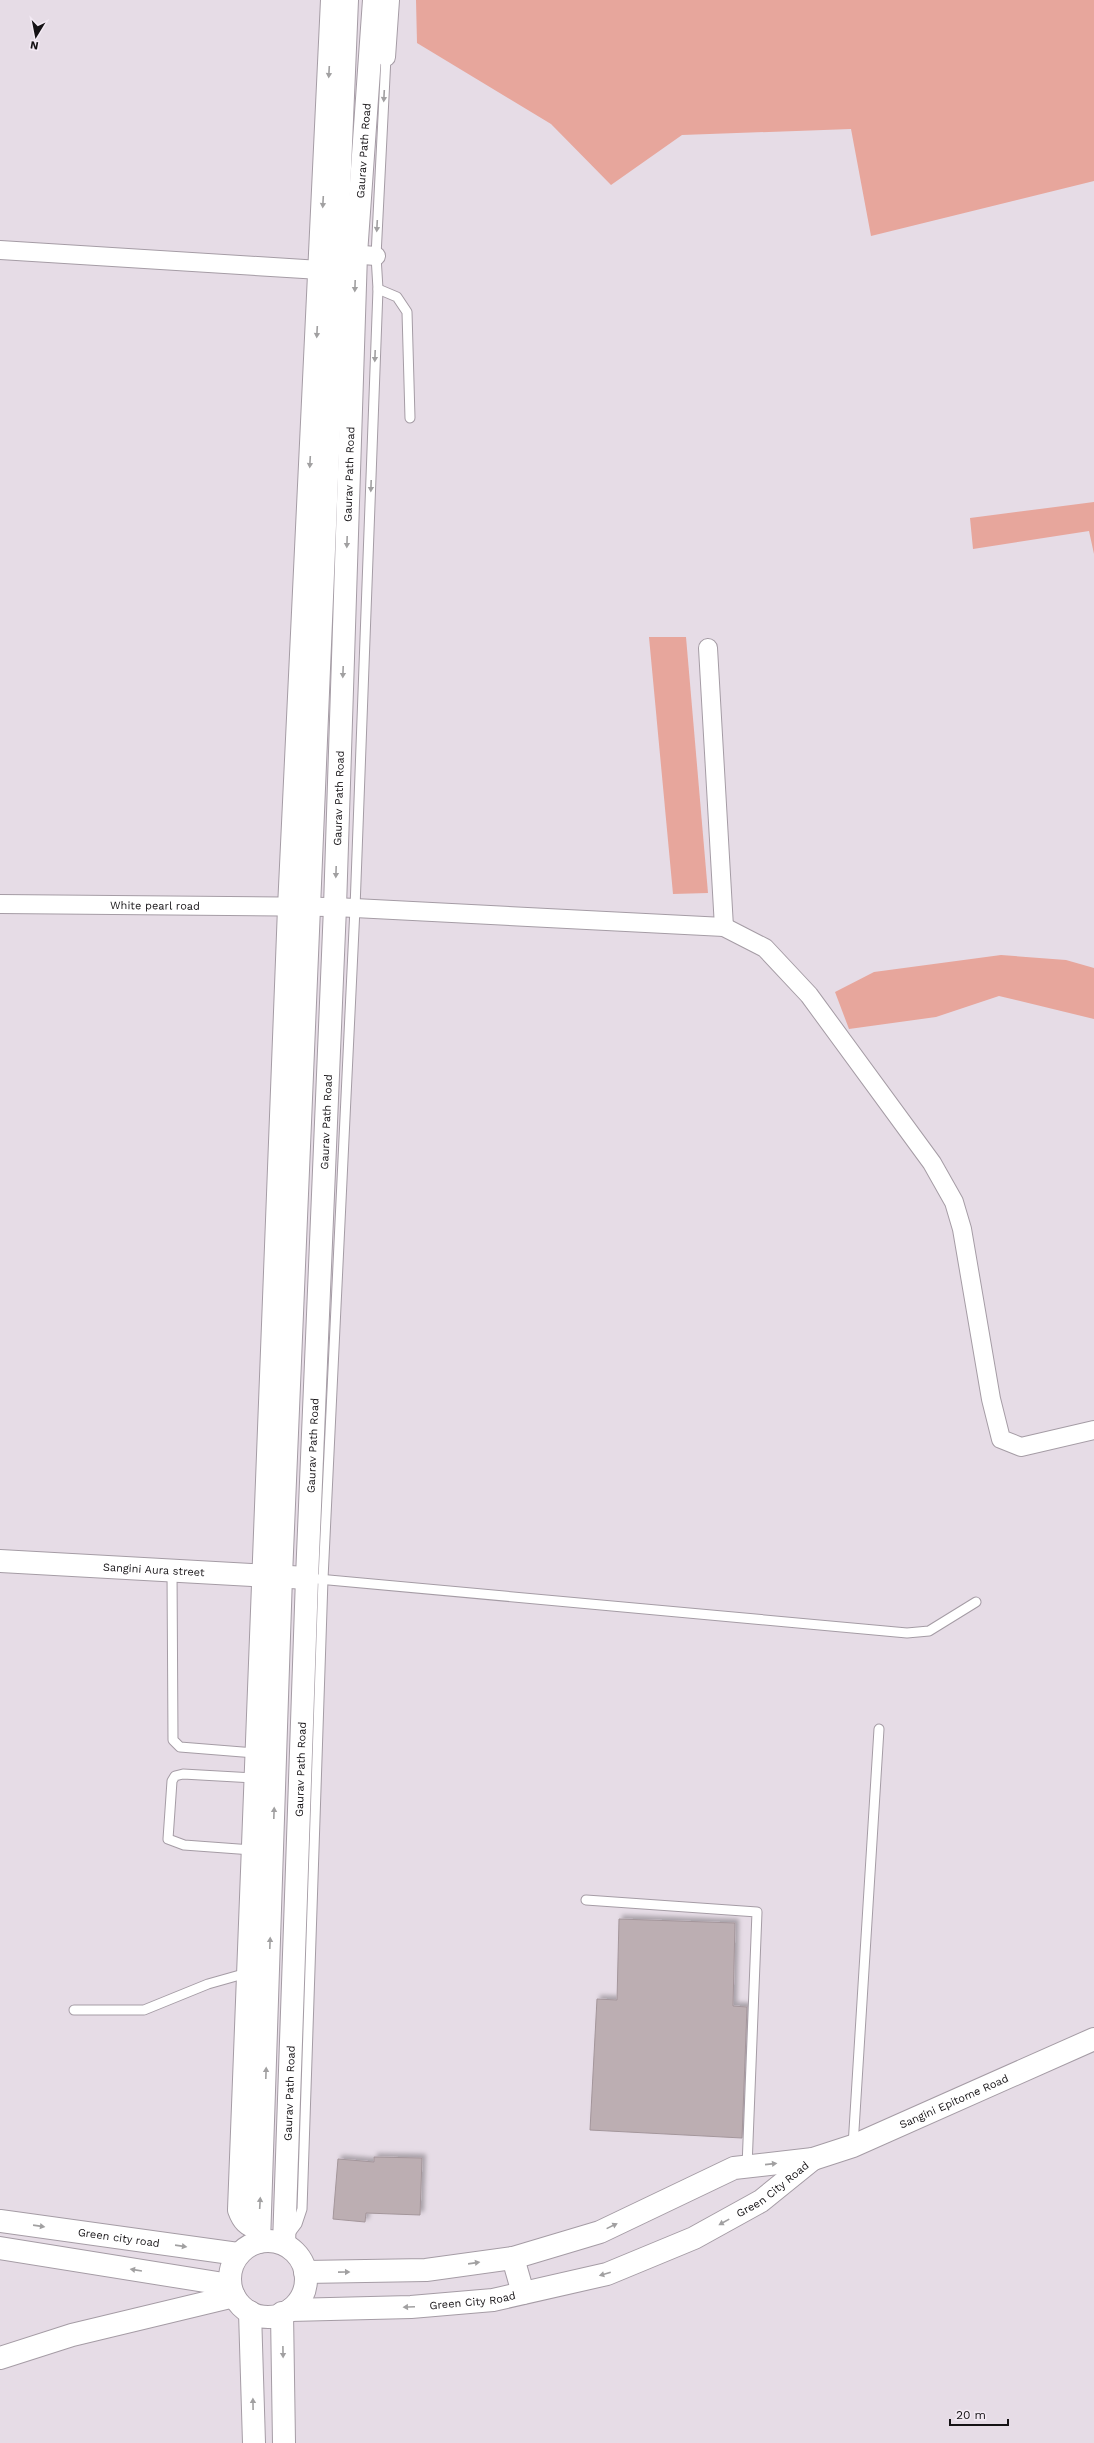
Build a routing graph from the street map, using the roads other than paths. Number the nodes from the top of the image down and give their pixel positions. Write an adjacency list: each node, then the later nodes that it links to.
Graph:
1 (332, 0): 5 (main road)
2 (347, 0): 5 (main road, Gaurav Path Road)
3 (374, 0): 8 (main road, Gaurav Path Road)
4 (390, 0): 6 (street)
5 (338, 34): 8 (main road, Gaurav Path Road); 9 (main road, one-way to 9)
6 (386, 57): 8 (lane, one-way to 8)
7 (0, 250): 9 (street)
8 (356, 255): 9 (street); 10 (lane); 14 (main road, Gaurav Path Road); 15 (main road, Gaurav Path Road, one-way to 15)
9 (320, 270): 14 (main road, one-way to 14)
10 (378, 289): 11 (lane); 15 (lane, one-way to 15)
11 (410, 418)
12 (708, 648): 16 (street)
13 (0, 904): 14 (street, White pearl road)
14 (299, 908): 15 (street); 20 (main road, Gaurav Path Road)
15 (345, 908): 16 (street); 21 (main road, Gaurav Path Road)
16 (724, 927): 17 (street)
17 (1094, 1430)
18 (0, 1561): 19 (main road, Sangini Aura street)
19 (172, 1570): 20 (main road, Sangini Aura street); 24 (lane)
20 (272, 1576): 21 (main road, Sangini Aura street); 24 (main road); 35 (main road, Gaurav Path Road, one-way to 20)
21 (315, 1578): 22 (lane); 36 (main road, Gaurav Path Road)
22 (976, 1602)
23 (879, 1729): 31 (lane)
24 (255, 1753): 25 (main road)
25 (254, 1778): 26 (main road); 26 (lane)
26 (252, 1850): 28 (main road)
27 (586, 1900): 33 (lane)
28 (247, 1973): 29 (lane); 35 (main road)
29 (74, 2010)
30 (1094, 2039): 31 (main road, Sangini Epitome Road)
31 (852, 2146): 32 (main road, Sangini Epitome Road)
32 (813, 2159): 33 (main road, Green City Road, one-way to 32); 42 (main road, Green City Road, one-way to 42)
33 (747, 2167): 39 (main road, Green City Road, one-way to 33)
34 (0, 2221): 38 (main road, Green city road, one-way to 38)
35 (259, 2235): 36 (main road); 38 (main road)
36 (284, 2242): 40 (main road)
37 (0, 2248): 41 (main road, one-way to 37)
38 (238, 2254): 41 (main road)
39 (513, 2258): 40 (main road, Green City Road, one-way to 39); 42 (main road, Green City Road)
40 (305, 2272): 43 (main road)
41 (232, 2290): 44 (main road); 45 (main road)
42 (523, 2293): 43 (main road, Green City Road, one-way to 43)
43 (286, 2311): 44 (main road); 47 (main road, one-way to 47)
44 (250, 2312): 46 (main road, one-way to 44)
45 (0, 2358)
46 (254, 2443)
47 (284, 2443)

